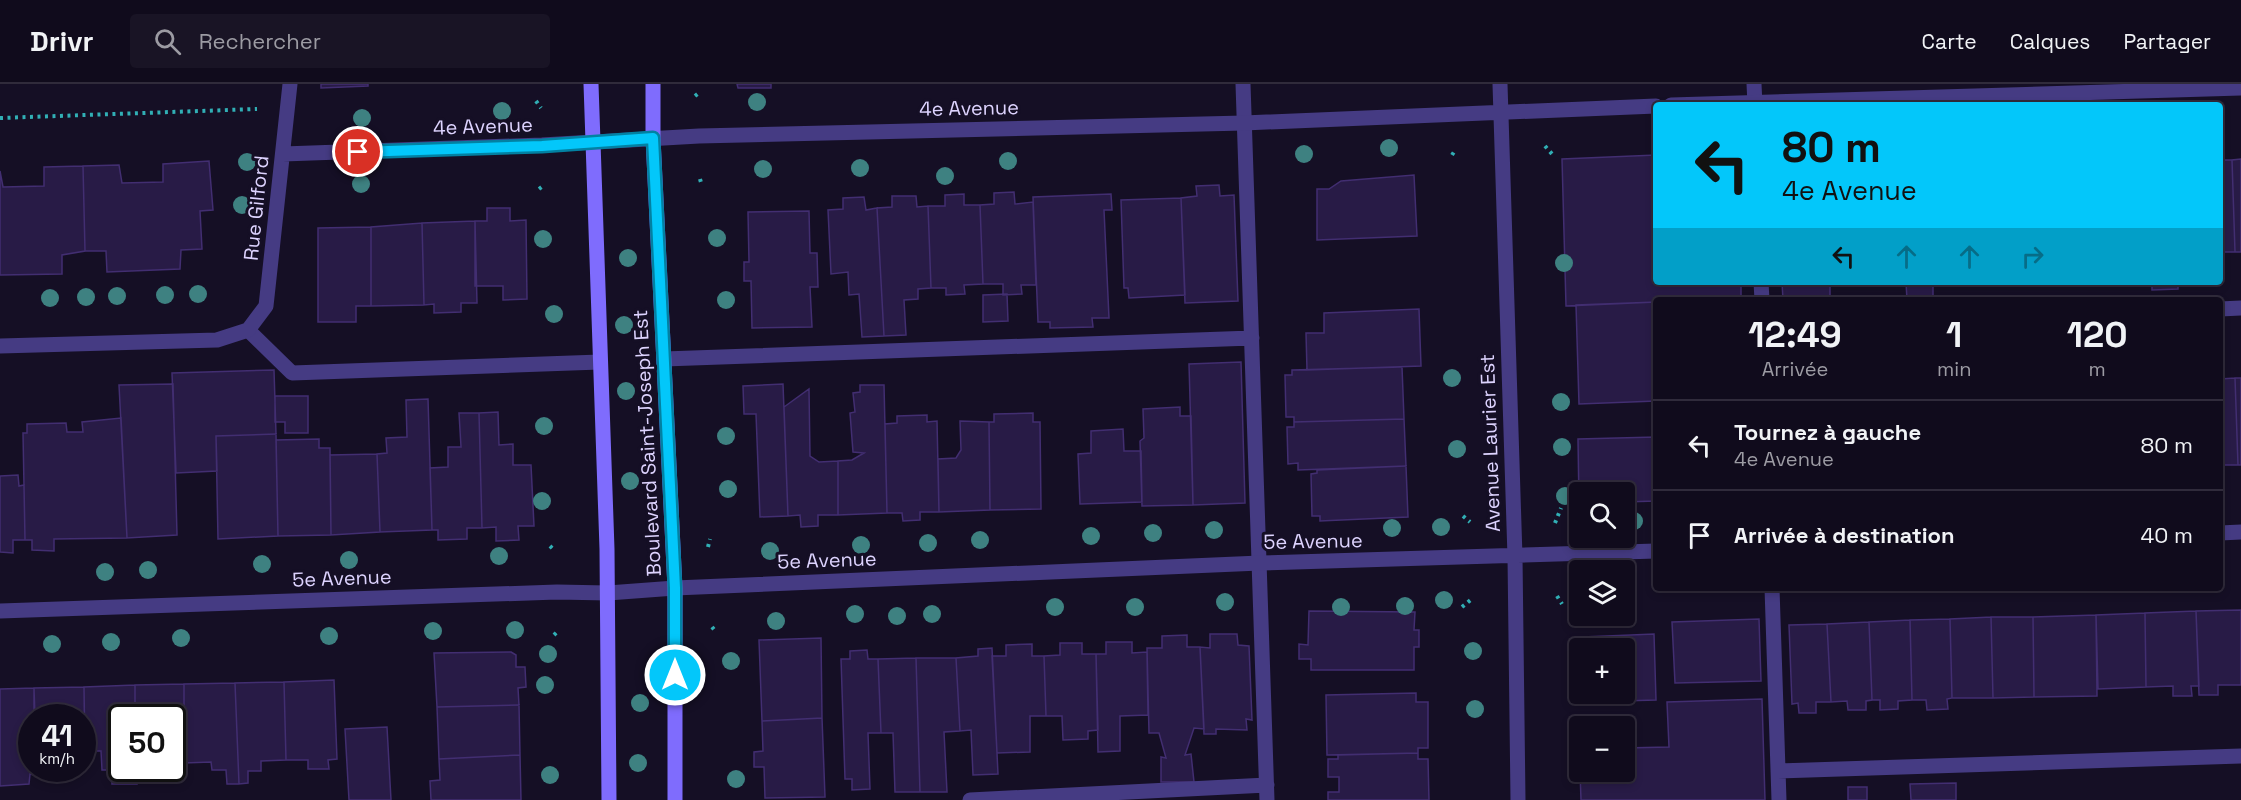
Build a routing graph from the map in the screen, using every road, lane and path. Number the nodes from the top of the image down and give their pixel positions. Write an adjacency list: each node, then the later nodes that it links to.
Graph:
1 (291, 84): 23 (street, Rue Gilford)
2 (591, 84): 20 (main road)
3 (653, 84): 19 (main road, Boulevard Saint-Joseph Est)
4 (1243, 84): 18 (street)
5 (1500, 84): 16 (street, Avenue Laurier Est)
6 (1754, 84): 11 (street)
7 (2241, 88): 12 (street)
8 (700, 92): 9 (path)
9 (694, 96)
10 (536, 101): 14 (path)
11 (1755, 102)
12 (1787, 102)
13 (1653, 106): 16 (street, 4e Avenue)
14 (541, 108)
15 (258, 109): 17 (path)
16 (1500, 111): 18 (street, 4e Avenue); 46 (street, Avenue Laurier Est)
17 (0, 118)
18 (1244, 123): 19 (street, 4e Avenue); 31 (street)
19 (653, 138): 20 (street, 4e Avenue); 33 (main road, Boulevard Saint-Joseph Est)
20 (592, 142): 23 (street, 4e Avenue); 34 (main road)
21 (1545, 146): 24 (path)
22 (1456, 150): 25 (path)
23 (283, 154): 30 (street, Rue Gilford)
24 (1552, 154)
25 (1452, 155)
26 (700, 179): 27 (path)
27 (702, 186)
28 (2241, 308): 29 (street)
29 (2223, 309)
30 (248, 330): 32 (street); 34 (street)
31 (1252, 338): 33 (street); 47 (street)
32 (0, 346)
33 (664, 359): 48 (main road, Boulevard Saint-Joseph Est)
34 (600, 362): 50 (main road)
35 (1561, 508): 38 (path)
36 (1463, 516): 37 (path)
37 (1470, 522)
38 (1555, 523)
39 (2241, 532): 40 (street)
40 (2223, 533)
41 (710, 539): 43 (path)
42 (550, 546): 44 (path)
43 (708, 547)
44 (555, 550)
45 (1653, 551): 46 (street, 5e Avenue)
46 (1515, 557): 47 (street, 5e Avenue); 64 (street, Avenue Laurier Est)
47 (1260, 563): 48 (street, 5e Avenue); 60 (street)
48 (675, 588): 50 (street, 5e Avenue); 62 (main road, Boulevard Saint-Joseph Est)
49 (1772, 591): 59 (street)
50 (608, 593): 55 (street, 5e Avenue); 61 (main road)
51 (1557, 596): 53 (path)
52 (1473, 597): 54 (path)
53 (1562, 604)
54 (1462, 608)
55 (0, 611)
56 (712, 627): 57 (path)
57 (716, 632)
58 (2241, 756): 59 (street)
59 (1778, 771): 65 (street)
60 (1267, 792): 63 (street)
61 (609, 800)
62 (675, 800)
63 (970, 800)
64 (1518, 800)
65 (1779, 800)

